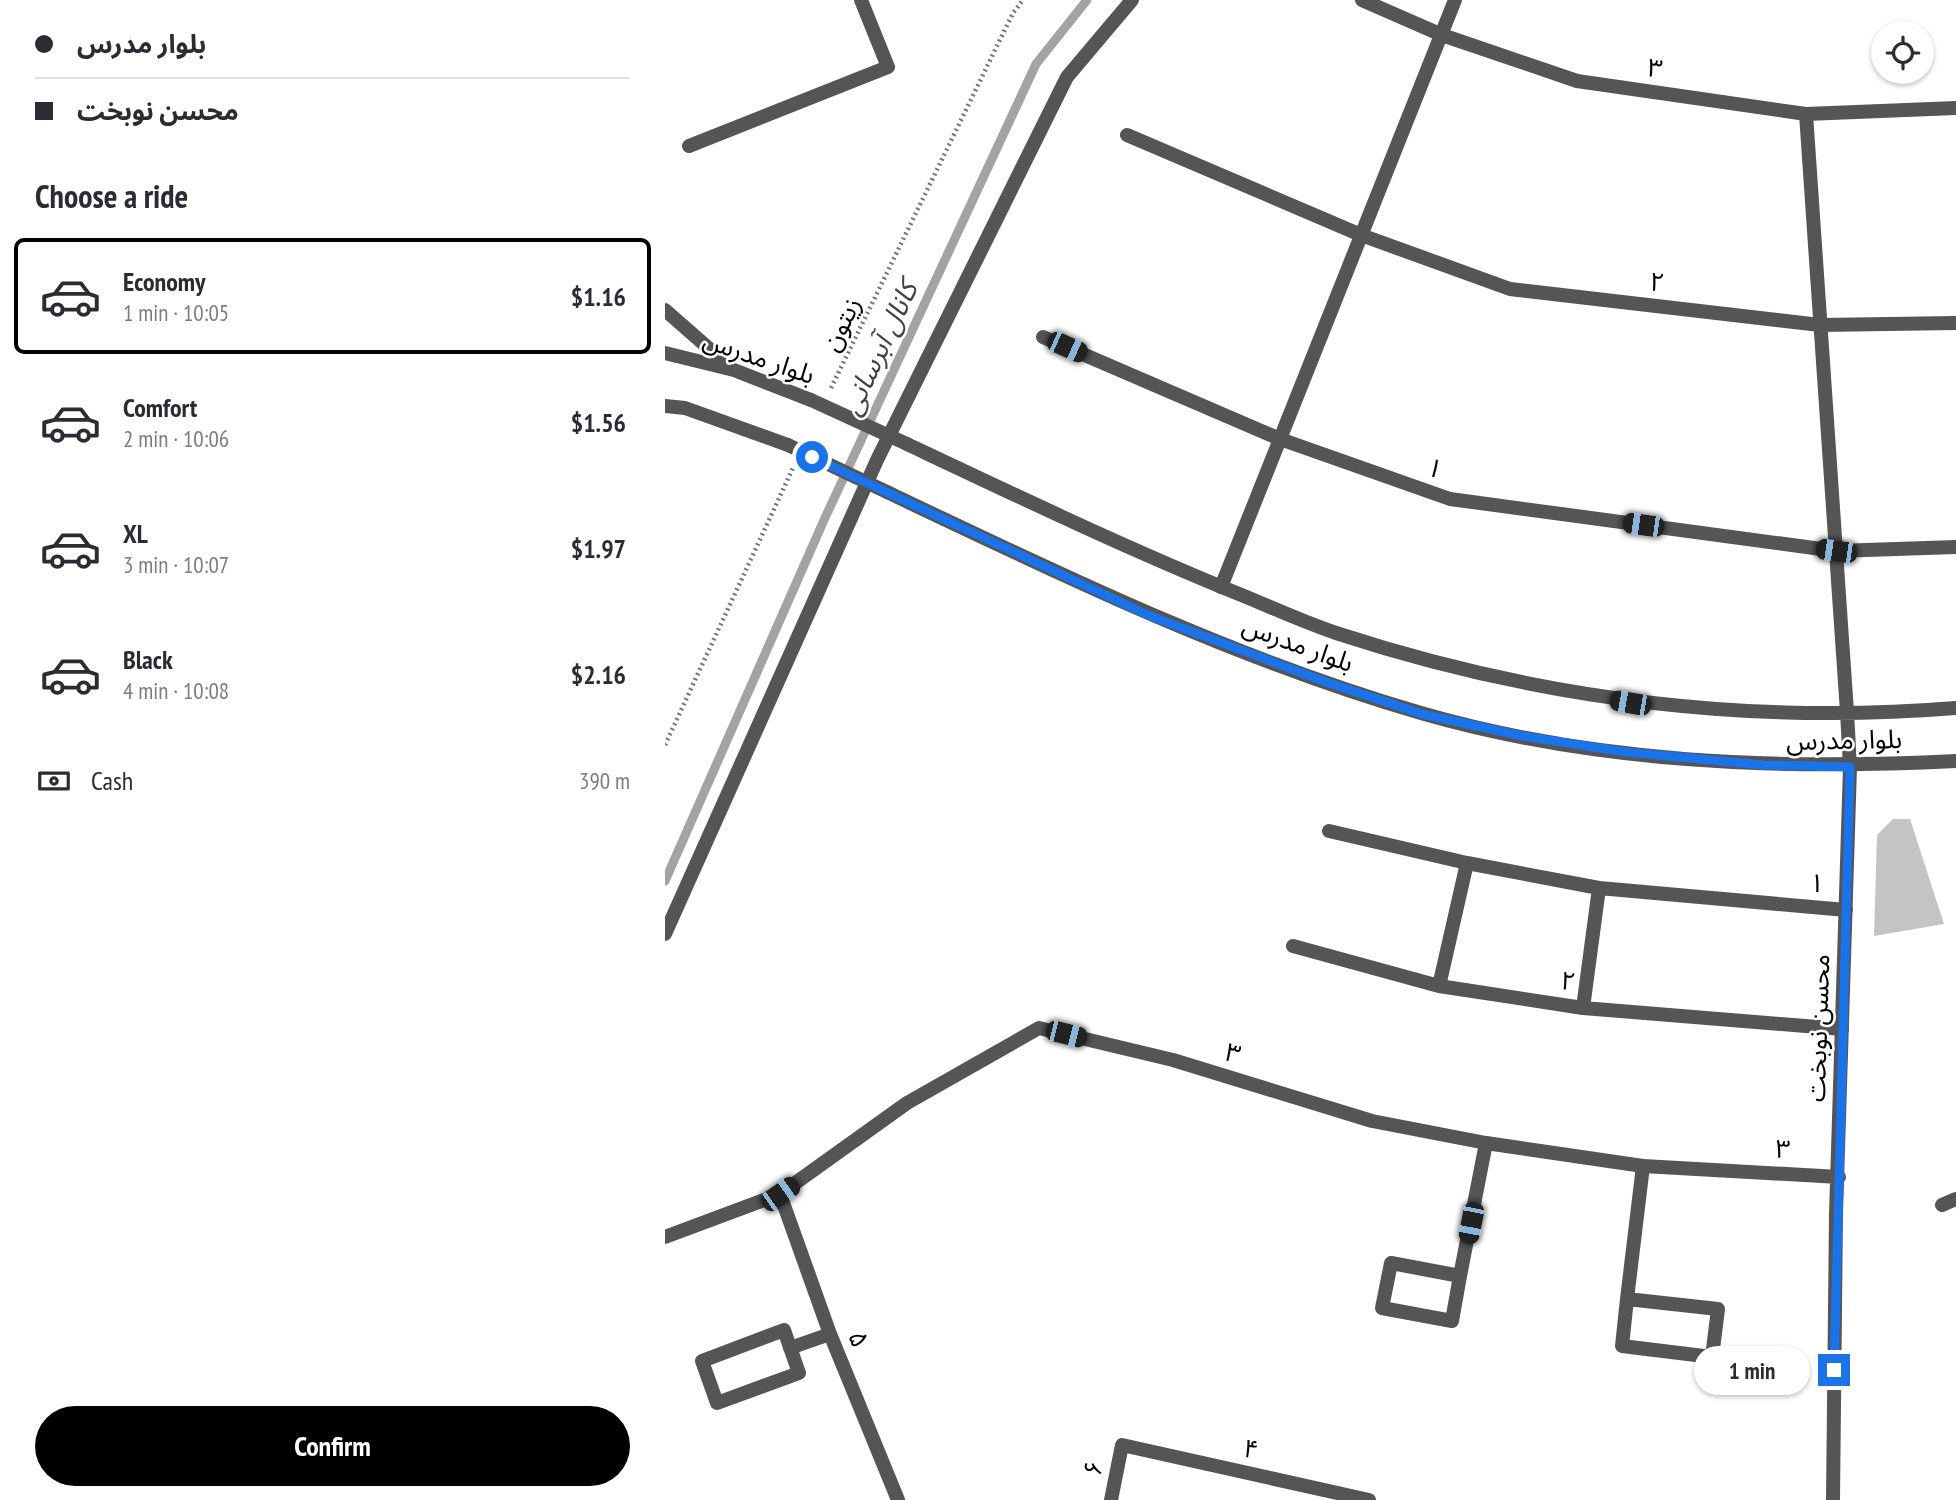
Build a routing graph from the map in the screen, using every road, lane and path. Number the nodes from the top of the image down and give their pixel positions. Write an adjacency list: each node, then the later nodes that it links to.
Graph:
1 (861, 0): 10 (street)
2 (1023, 0): 18 (path, زیتون)
3 (1132, 0): 34 (street)
4 (1362, 0): 6 (street, ۳)
5 (1455, 0): 6 (street)
6 (1442, 35): 8 (street, ۳); 11 (street)
7 (1956, 108): 8 (street, ۳)
8 (1806, 114): 14 (street)
9 (1127, 135): 11 (street, ۲)
10 (689, 146)
11 (1361, 235): 14 (street, ۲); 20 (street)
12 (665, 310): 17 (street)
13 (1956, 323): 14 (street, ۲)
14 (1820, 325): 23 (street)
15 (1043, 337): 20 (street, ۱)
16 (665, 353): 17 (street, بلوار مدرس)
17 (734, 370): 18 (street, بلوار مدرس)
18 (818, 401): 24 (street, بلوار مدرس, bridge)
19 (665, 406): 29 (street, بلوار مدرس, bridge)
20 (1280, 439): 23 (street, ۱); 24 (street)
21 (796, 463): 27 (path)
22 (1956, 547): 23 (street, ۱)
23 (1836, 551): 26 (street)
24 (1221, 587): 26 (street, بلوار مدرس)
25 (1956, 708): 26 (street, بلوار مدرس)
26 (1847, 712): 29 (street, محسن نوبخت)
27 (665, 745)
28 (1956, 761): 29 (street, بلوار مدرس)
29 (1850, 767): 33 (street, محسن نوبخت)
30 (1329, 831): 31 (street, ۱)
31 (1467, 863): 32 (street, ۱); 36 (street)
32 (1599, 888): 33 (street, ۱); 37 (street)
33 (1846, 910): 38 (street, محسن نوبخت)
34 (665, 934)
35 (1293, 946): 36 (street, ۲)
36 (1439, 986): 37 (street, ۲)
37 (1583, 1008): 38 (street, ۲)
38 (1842, 1029): 41 (street, محسن نوبخت)
39 (1486, 1143): 40 (street, ۳); 42 (street, ۳); 44 (street)
40 (1643, 1166): 41 (street, ۳); 45 (street)
41 (1839, 1177): 52 (street, محسن نوبخت)
42 (780, 1194): 43 (street, ۳); 46 (street, ۵)
43 (665, 1237)
44 (1460, 1276): 44 (street)
45 (1627, 1299): 45 (street)
46 (830, 1334): 47 (street); 49 (street, ۵)
47 (790, 1349): 47 (street)
48 (1122, 1446): 50 (street, ۶); 51 (street, ۴)
49 (898, 1500)
50 (1111, 1500)
51 (1369, 1500)
52 (1833, 1500)

